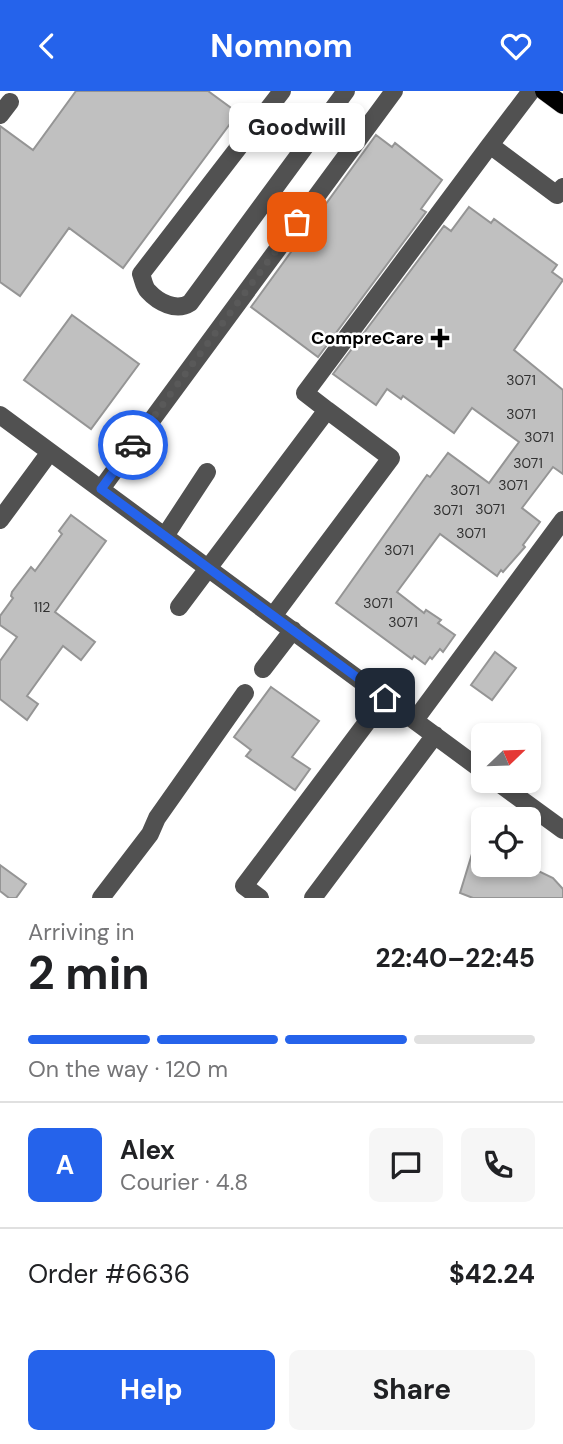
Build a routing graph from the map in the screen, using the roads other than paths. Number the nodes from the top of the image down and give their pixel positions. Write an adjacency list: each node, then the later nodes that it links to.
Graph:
1 (282, 91): 2 (street)
2 (346, 91)
3 (394, 91): 13 (street)
4 (531, 91): 7 (street)
5 (544, 91): 6 (main road)
6 (563, 105)
7 (491, 145): 8 (street); 9 (street)
8 (563, 187)
9 (327, 409): 17 (street); 19 (street)
10 (0, 415): 11 (street)
11 (50, 452): 13 (street); 14 (street)
12 (207, 472): 16 (street)
13 (101, 489): 16 (street)
14 (0, 520)
15 (563, 520): 24 (street)
16 (165, 536): 17 (street)
17 (209, 568): 18 (street); 19 (street)
18 (179, 607)
19 (273, 616): 20 (street)
20 (293, 631): 21 (street); 23 (street)
21 (263, 669)
22 (245, 693): 29 (street)
23 (385, 698): 24 (street); 30 (street)
24 (415, 720): 25 (street)
25 (435, 735): 26 (street); 31 (street)
26 (471, 762)
27 (512, 793): 28 (street)
28 (563, 830)
29 (101, 898)
30 (260, 898)
31 (313, 898)

